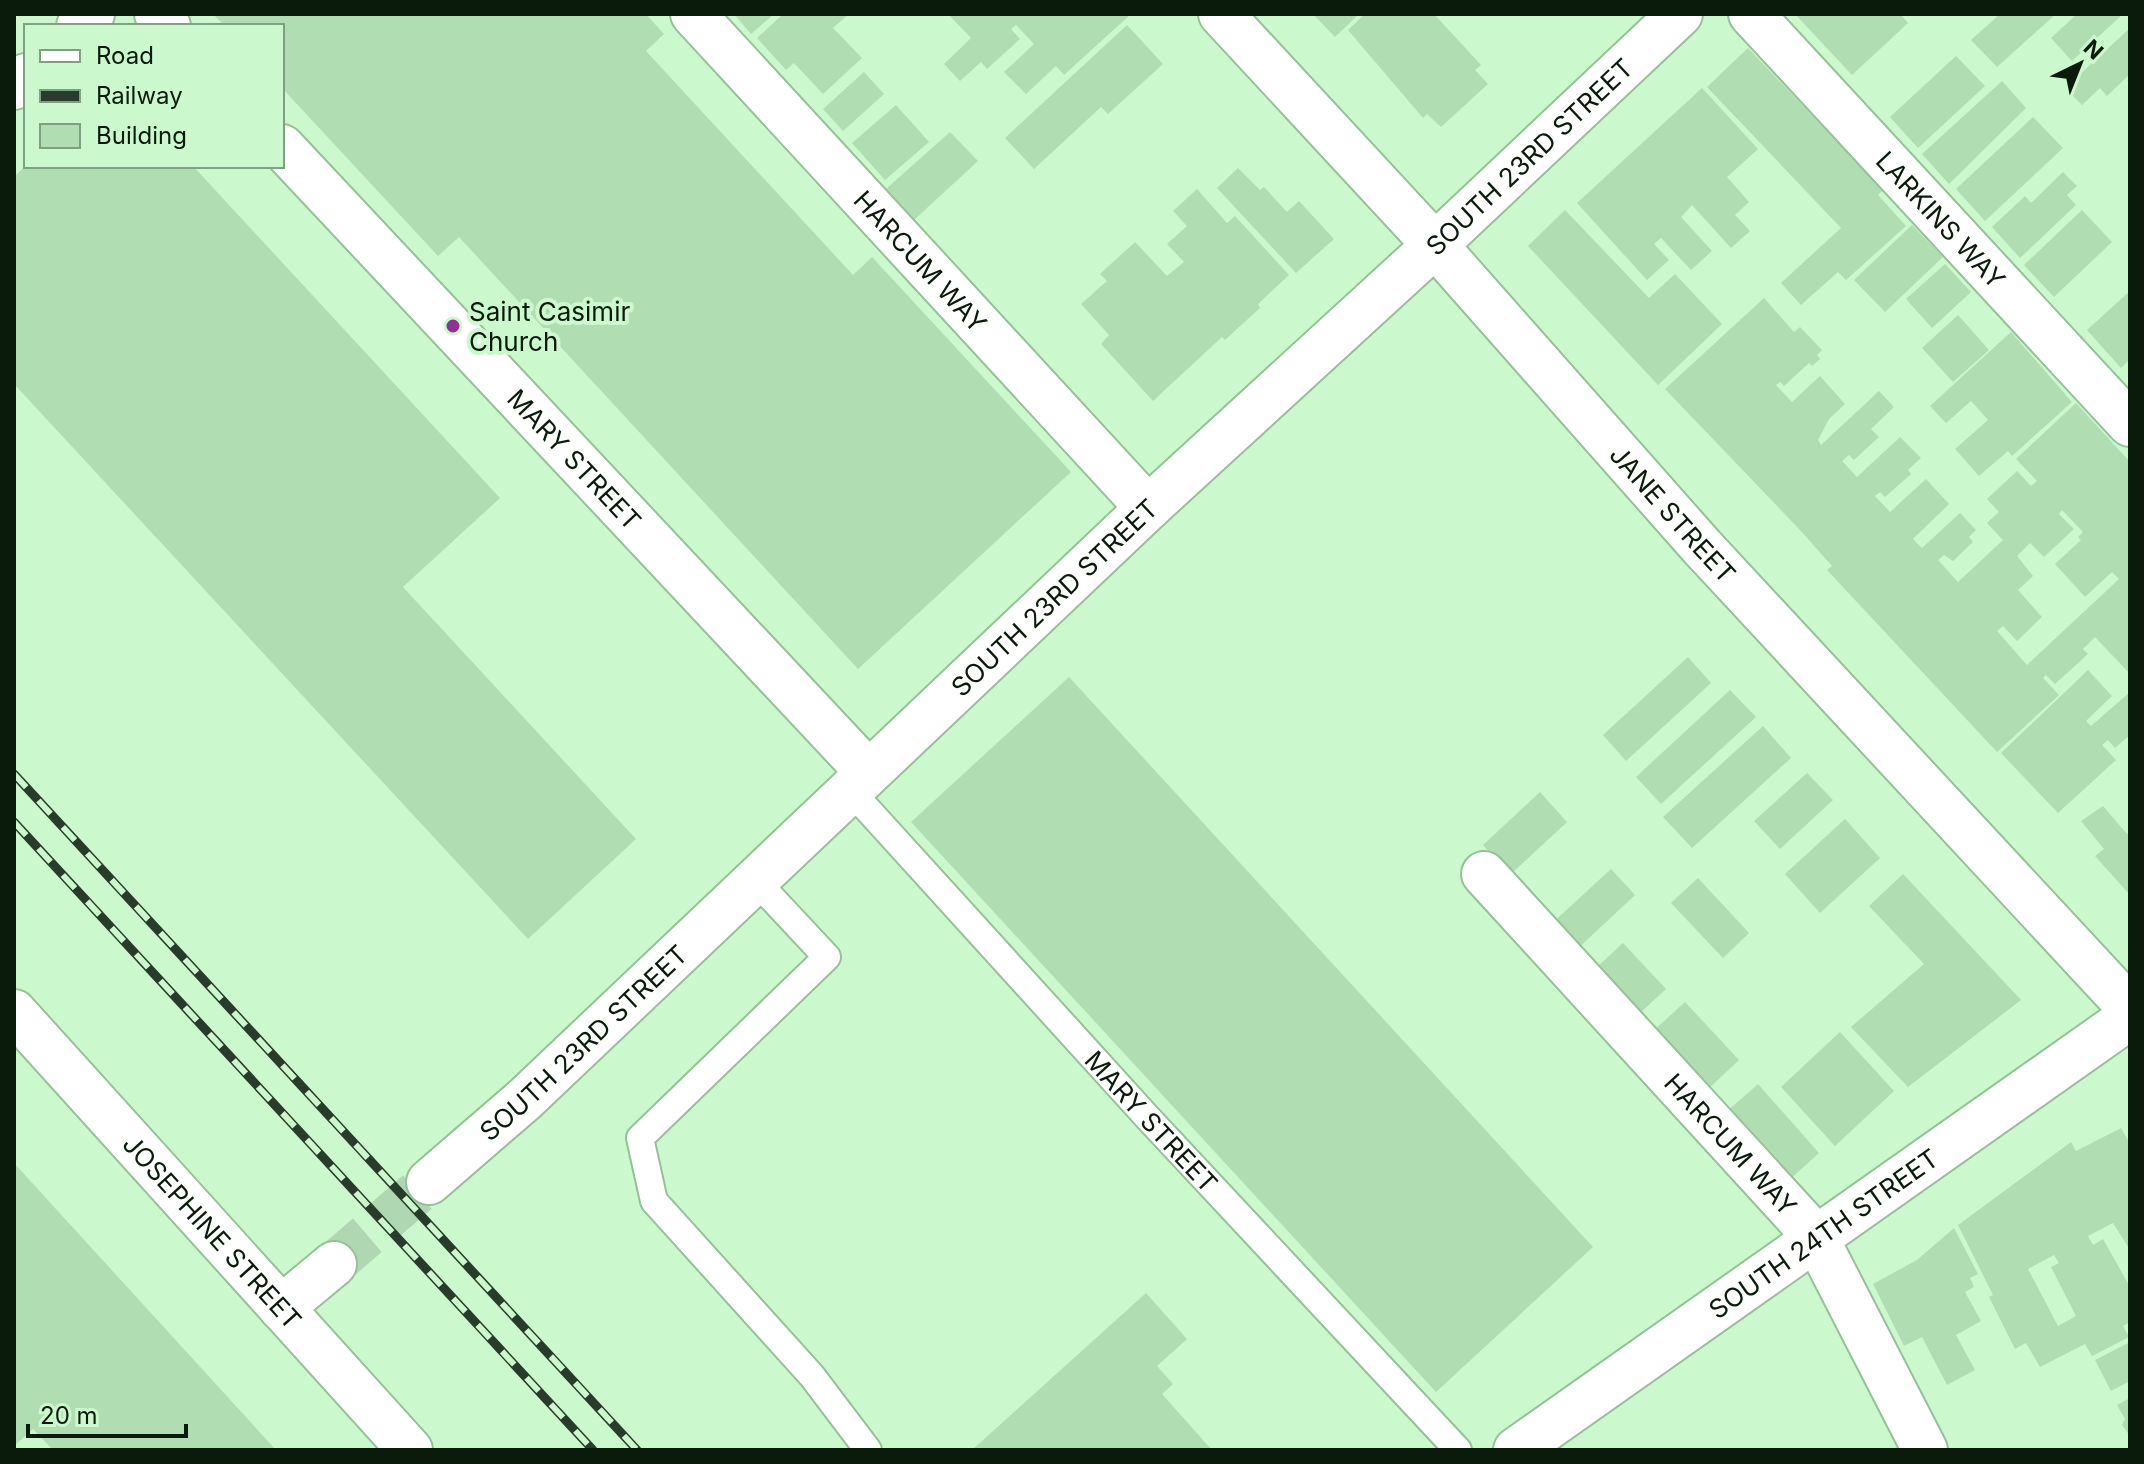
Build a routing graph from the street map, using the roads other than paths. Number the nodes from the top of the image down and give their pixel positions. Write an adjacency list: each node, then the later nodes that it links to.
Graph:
1 (693, 14): 8 (street, HARCUM WAY)
2 (1221, 14): 6 (street, JANE STREET)
3 (1680, 14): 6 (street, SOUTH 23RD STREET)
4 (1751, 14): 7 (street, LARKINS WAY)
5 (284, 149): 9 (street, MARY STREET)
6 (1435, 245): 8 (street, SOUTH 23RD STREET); 12 (street, JANE STREET)
7 (2130, 424)
8 (1148, 508): 9 (street, SOUTH 23RD STREET)
9 (859, 781): 11 (street, SOUTH 23RD STREET); 21 (lane, MARY STREET)
10 (1484, 874): 16 (street, HARCUM WAY)
11 (755, 880): 15 (street, SOUTH 23RD STREET); 20 (lane)
12 (2130, 1008)
13 (14, 1012): 18 (street, JOSEPHINE STREET)
14 (2130, 1017): 16 (street, SOUTH 24TH STREET)
15 (429, 1182)
16 (1815, 1236): 22 (street, SOUTH 24TH STREET); 23 (street, HARCUM WAY)
17 (334, 1264): 18 (street)
18 (281, 1308): 19 (street, JOSEPHINE STREET)
19 (410, 1450)
20 (868, 1450)
21 (1458, 1450)
22 (1516, 1450)
23 (1925, 1450)

